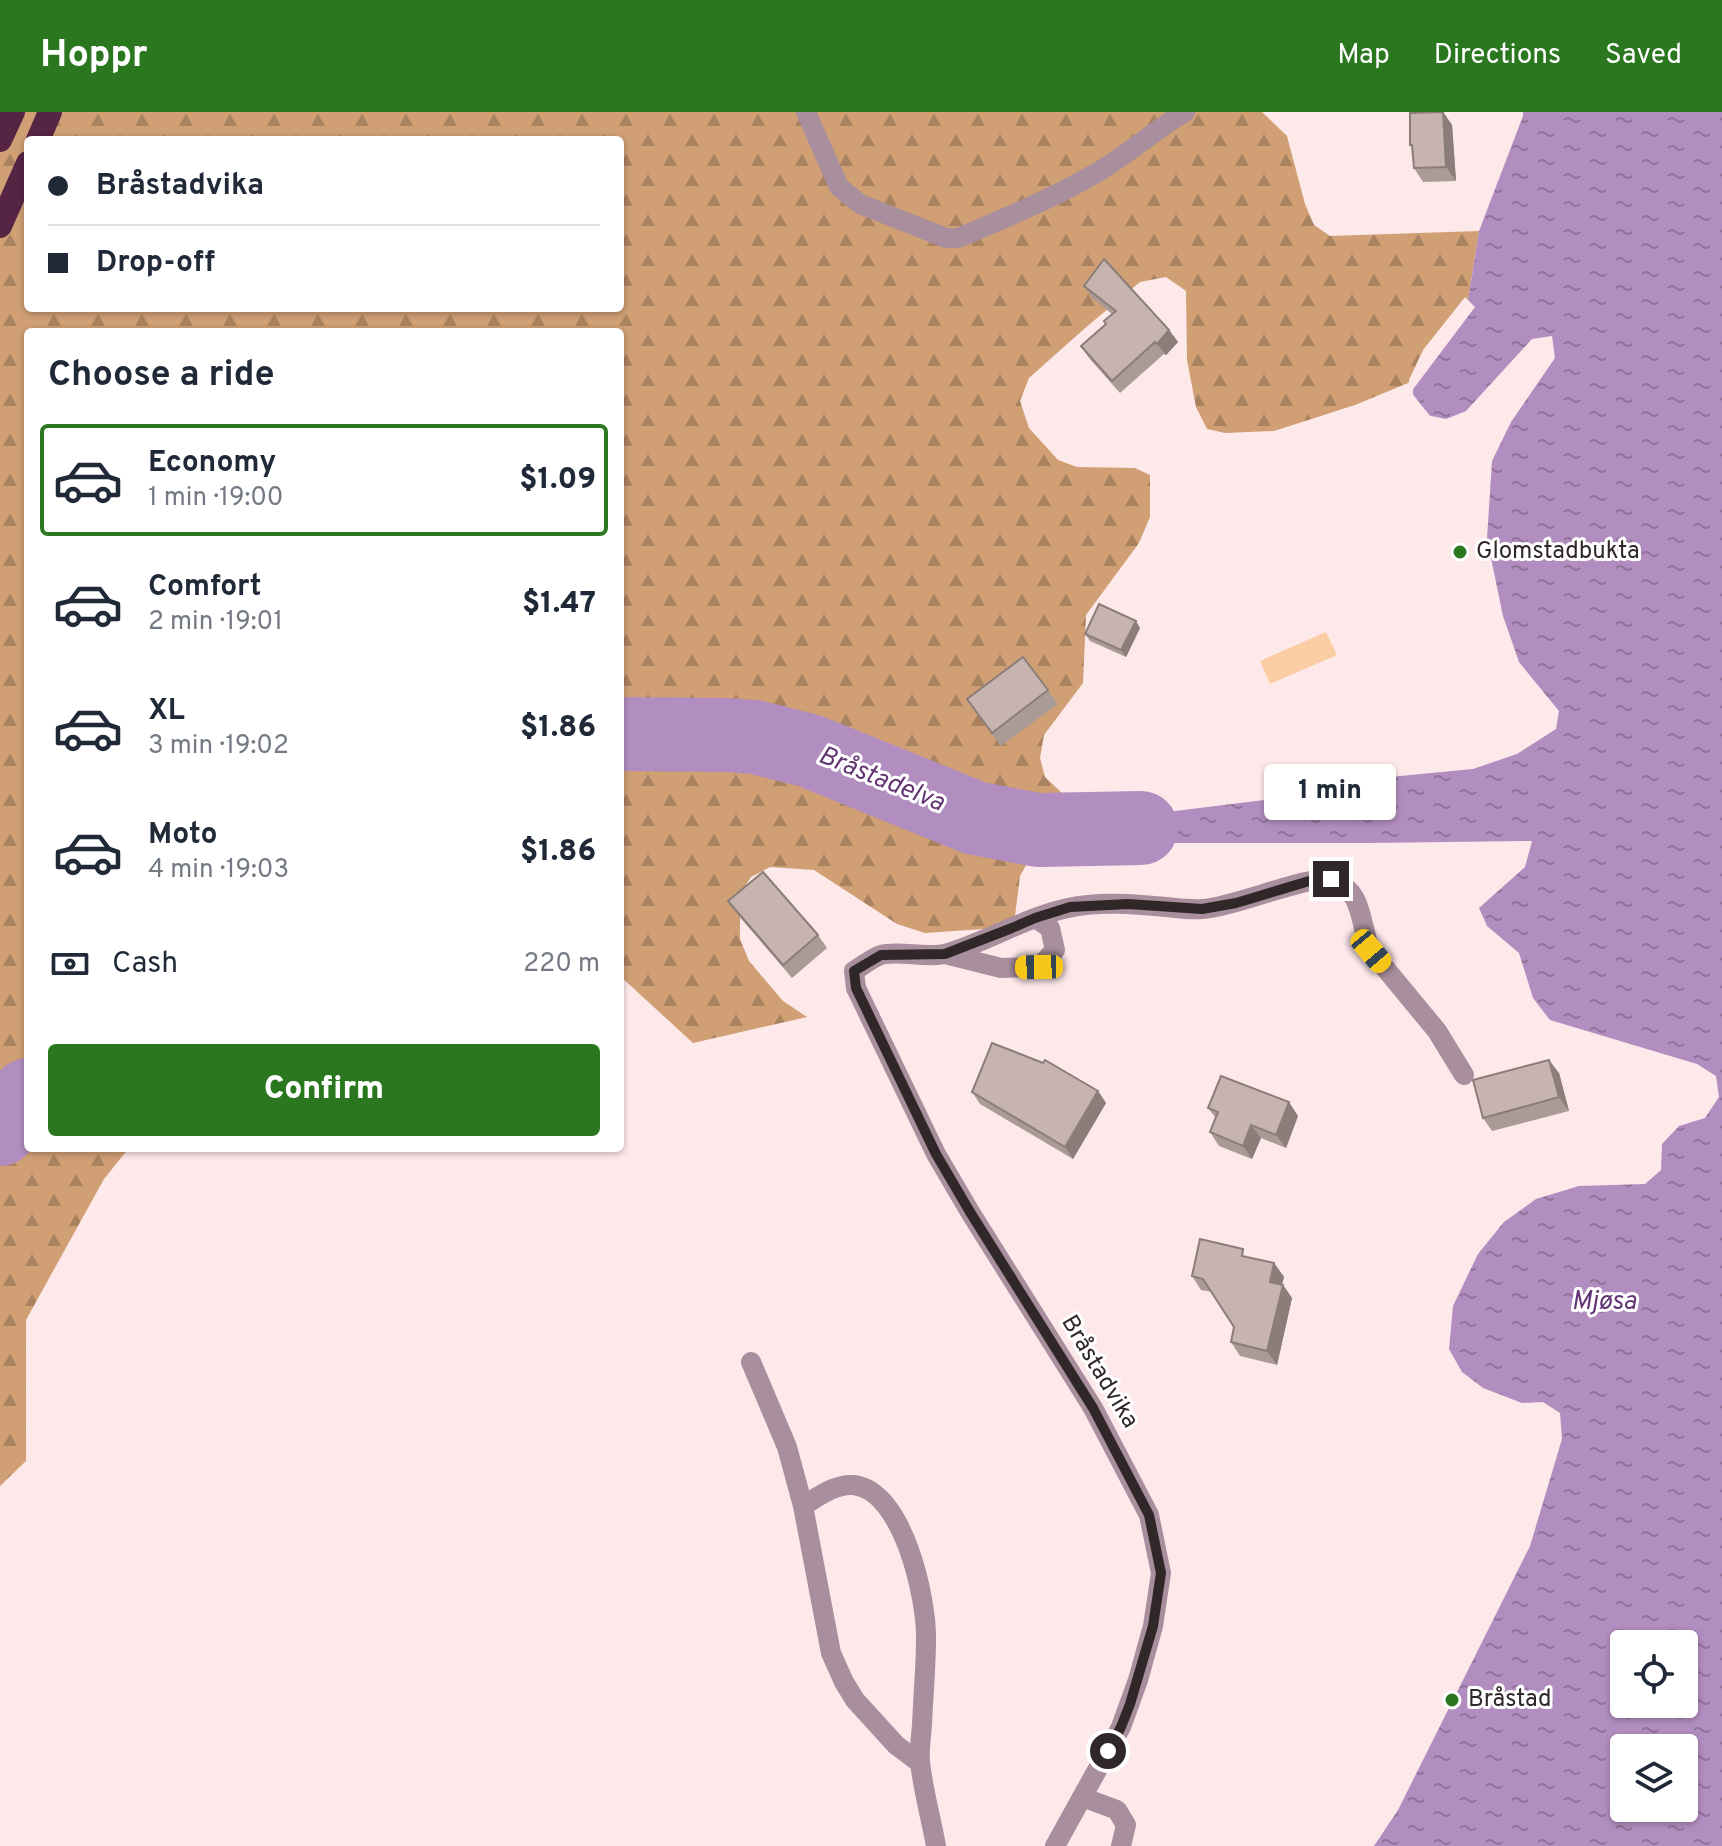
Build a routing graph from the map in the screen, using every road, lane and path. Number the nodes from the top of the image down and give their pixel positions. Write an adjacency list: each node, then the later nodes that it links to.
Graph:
1 (13, 112): 6 (highway)
2 (50, 112): 5 (highway)
3 (806, 112): 4 (street)
4 (1185, 112)
5 (40, 136)
6 (0, 140)
7 (24, 172): 8 (highway)
8 (0, 226)
9 (1035, 918): 10 (street); 10 (street); 11 (street)
10 (945, 954): 15 (street, Bråstadvika)
11 (1464, 1075)
12 (751, 1362): 13 (street)
13 (803, 1506): 14 (street); 14 (street)
14 (920, 1763): 16 (street)
15 (1082, 1797): 17 (street, Bråstadvika); 18 (street)
16 (936, 1846)
17 (1055, 1846)
18 (1121, 1846)

